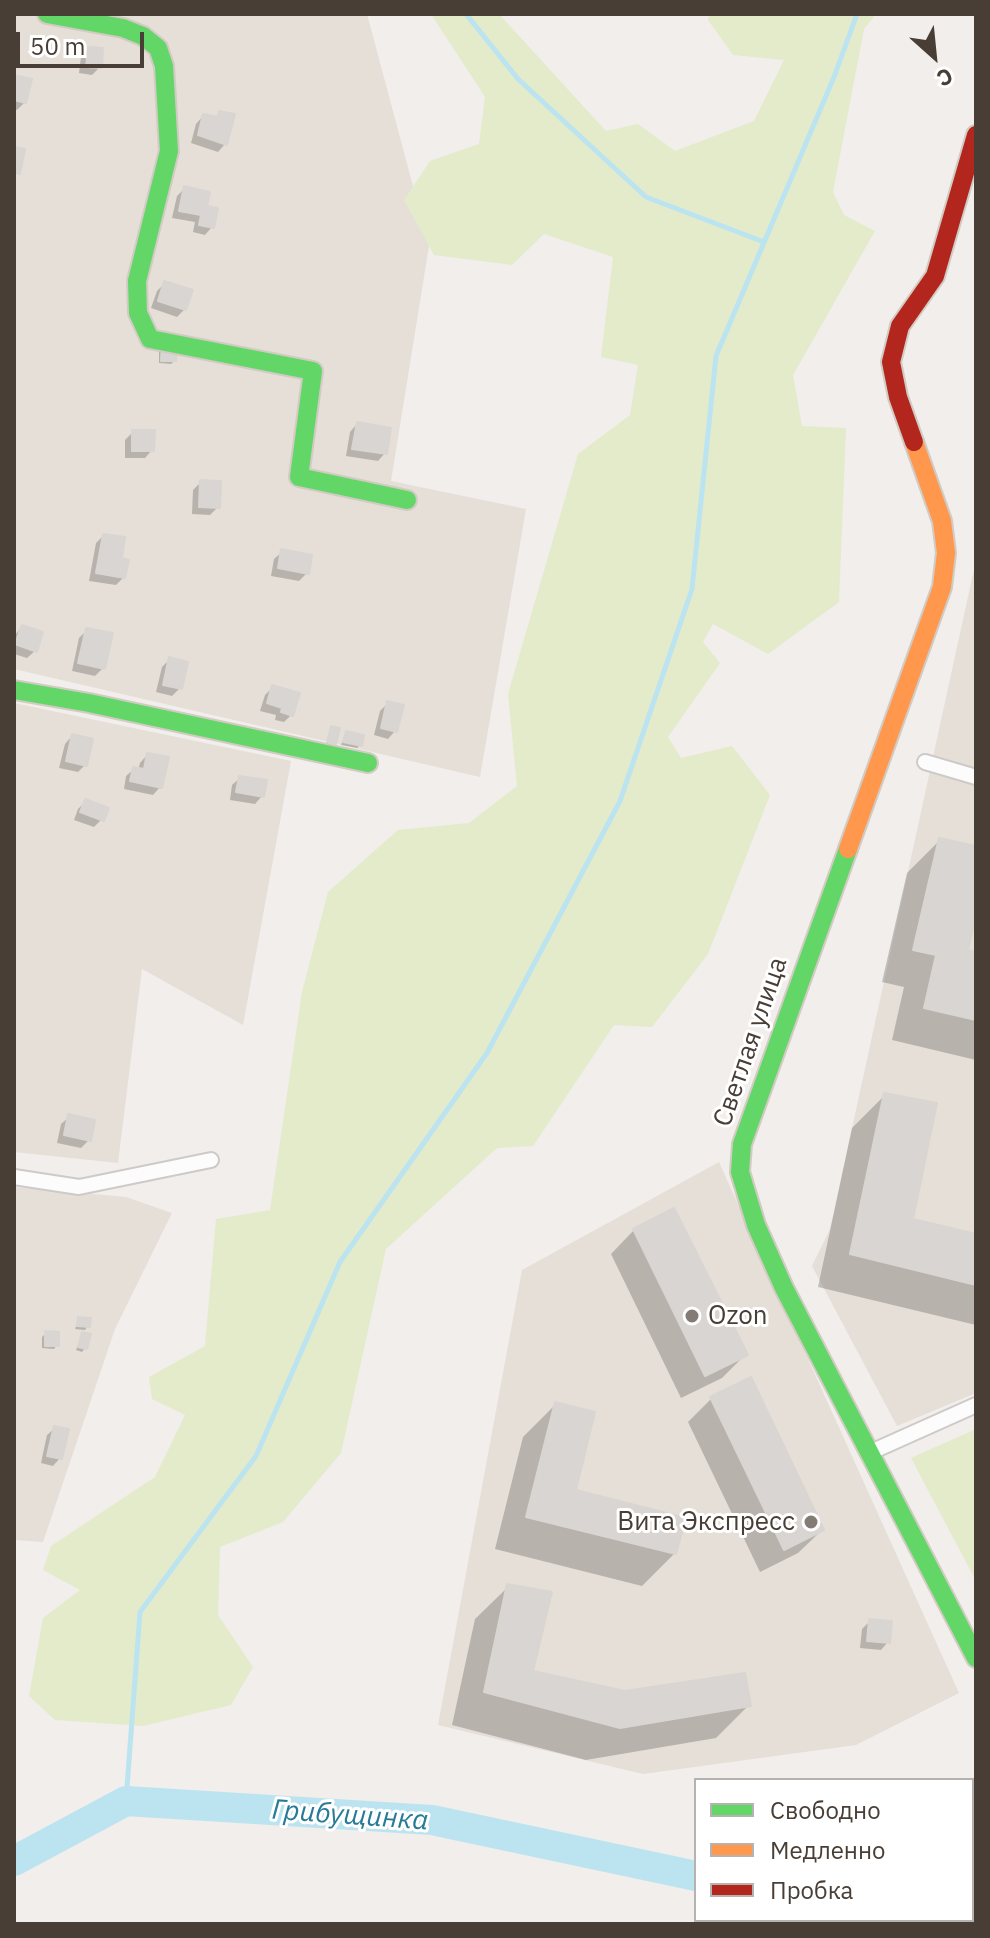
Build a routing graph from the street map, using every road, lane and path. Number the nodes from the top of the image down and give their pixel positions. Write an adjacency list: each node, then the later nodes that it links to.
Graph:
1 (47, 14): 3 (street)
2 (976, 135): 11 (street, Светлая улица)
3 (407, 500)
4 (14, 690): 6 (street)
5 (925, 762): 7 (street)
6 (368, 763)
7 (976, 777)
8 (211, 1160): 9 (street)
9 (14, 1177)
10 (976, 1405): 11 (street)
11 (871, 1452): 12 (street, Светлая улица)
12 (976, 1658)

